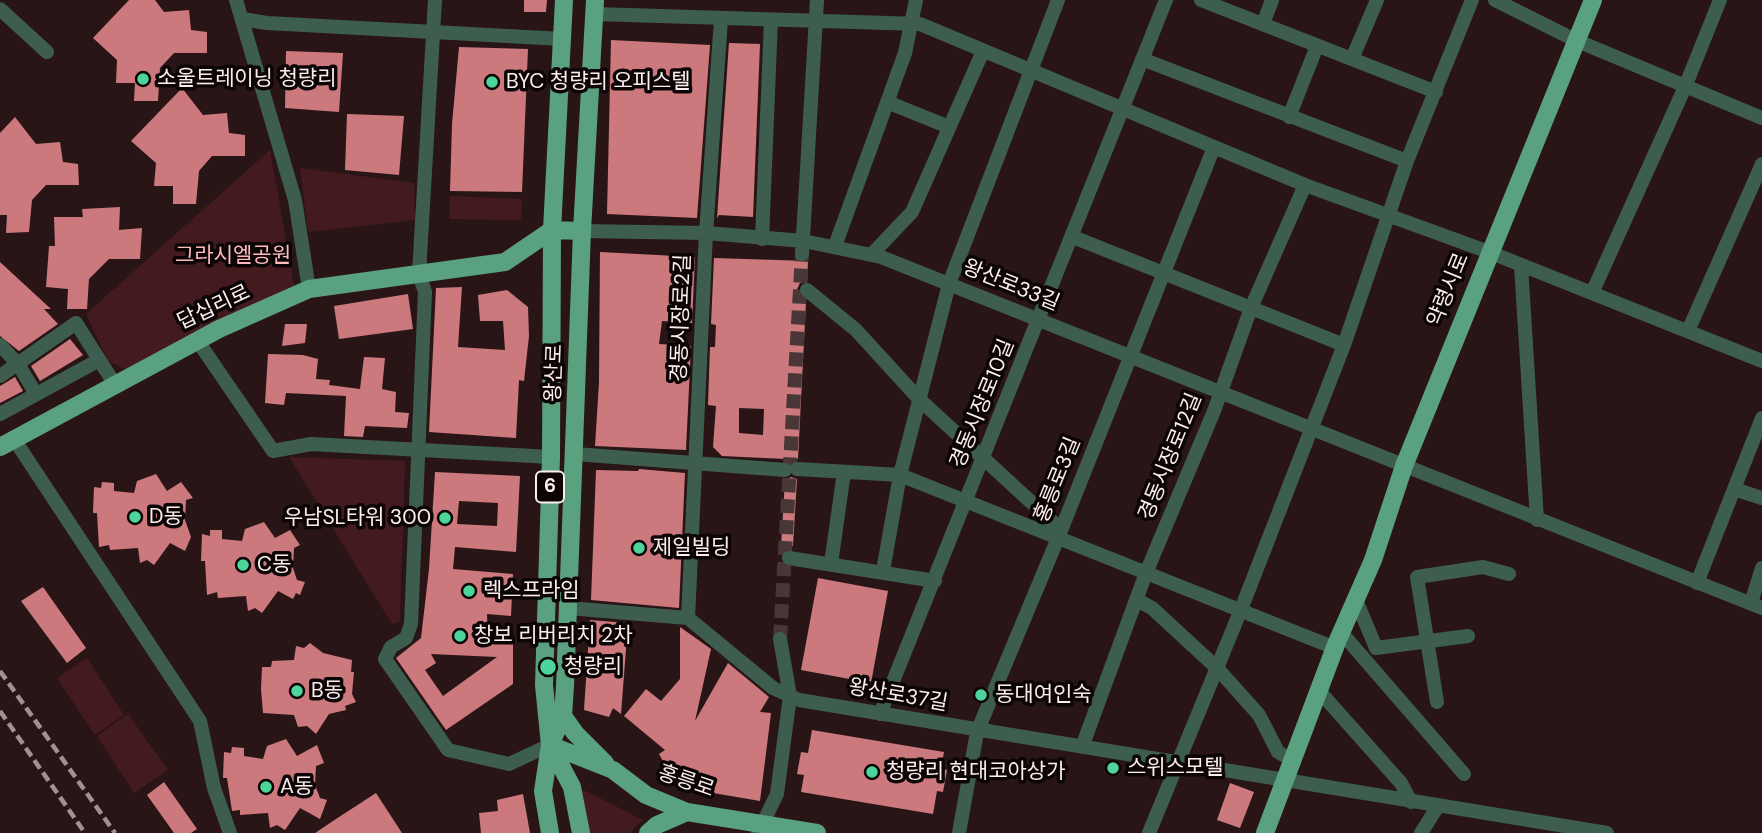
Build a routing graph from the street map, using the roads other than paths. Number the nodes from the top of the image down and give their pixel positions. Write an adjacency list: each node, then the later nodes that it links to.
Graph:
1 (236, 0): 17 (street)
2 (435, 0): 23 (street)
3 (564, 0): 24 (main road, 왕산로 / 6)
4 (817, 0): 20 (street)
5 (916, 0): 21 (street)
6 (1058, 0): 31 (street)
7 (1166, 0): 29 (street, 경동시장로10길)
8 (1201, 0): 22 (street)
9 (1272, 0): 22 (street)
10 (1377, 0): 30 (street)
11 (1472, 0): 33 (street)
12 (1495, 0): 25 (street)
13 (1593, 0): 25 (main road, 약령시로)
14 (1720, 0): 32 (street)
15 (595, 7): 18 (street); 45 (main road, 왕산로 / 6)
16 (0, 9): 28 (street)
17 (242, 19): 23 (street); 57 (street)
18 (721, 19): 19 (street); 46 (street, 경동시장로2길)
19 (771, 20): 20 (street); 48 (street)
20 (816, 22): 21 (street); 50 (street)
21 (912, 24): 27 (street); 34 (street)
22 (1263, 24): 26 (street)
23 (433, 32): 24 (street); 55 (street)
24 (563, 39): 44 (main road, 왕산로 / 6)
25 (1575, 40): 32 (street); 51 (main road, 약령시로)
26 (1317, 46): 30 (street); 36 (street)
27 (983, 51): 31 (street); 38 (street)
28 (47, 52)
29 (1142, 59): 35 (street, 경동시장로10길); 36 (street)
30 (1352, 60): 33 (street)
31 (1029, 70): 35 (street); 56 (street)
32 (1685, 87): 37 (street); 59 (street)
33 (1436, 92): 40 (street)
34 (887, 102): 38 (street); 49 (street)
35 (1124, 110): 39 (street); 47 (street, 경동시장로10길)
36 (1289, 117): 40 (street)
37 (1762, 118)
38 (949, 127): 52 (street)
39 (1214, 147): 42 (street); 54 (street, 홍릉로3길)
40 (1406, 161): 43 (street)
41 (1762, 164): 62 (street)
42 (1305, 185): 43 (street); 60 (street, 경동시장로12길)
43 (1387, 216): 51 (street); 65 (street)
44 (552, 230): 45 (main road); 55 (main road, 답십리로); 81 (main road, 왕산로 / 6)
45 (582, 231): 46 (street, 왕산로33길); 80 (main road, 왕산로 / 6)
46 (706, 233): 48 (street, 왕산로33길); 83 (street, 경동시장로2길)
47 (1073, 237): 54 (street); 61 (street, 경동시장로10길)
48 (762, 239): 50 (street, 왕산로33길)
49 (835, 246): 50 (street, 왕산로33길); 52 (street, 왕산로33길)
50 (803, 247)
51 (1489, 252): 53 (street); 84 (main road, 약령시로)
52 (872, 254): 56 (street, 왕산로33길)
53 (1521, 265): 59 (street); 90 (street)
54 (1163, 273): 60 (street); 66 (street, 홍릉로3길)
55 (419, 274): 57 (main road, 답십리로); 79 (street)
56 (949, 284): 61 (street, 왕산로33길); 74 (street)
57 (309, 289): 63 (main road, 답십리로)
58 (807, 290): 74 (street)
59 (1592, 293): 62 (street)
60 (1251, 308): 65 (street); 72 (street, 경동시장로12길)
61 (1040, 320): 66 (street, 왕산로33길); 82 (street, 경동시장로10길)
62 (1688, 331): 68 (street)
63 (197, 340): 71 (main road, 답십리로); 79 (street)
64 (0, 345): 69 (street)
65 (1344, 345): 77 (street)
66 (1130, 356): 72 (street, 왕산로33길); 91 (street, 홍릉로3길)
67 (99, 360): 69 (street); 71 (street); 73 (street)
68 (1762, 361)
69 (18, 364): 70 (street); 73 (street)
70 (0, 376)
71 (114, 383): 78 (main road, 답십리로)
72 (1220, 393): 77 (street, 왕산로33길); 96 (street, 경동시장로12길)
73 (36, 394): 75 (street)
74 (920, 400): 82 (street); 86 (street)
75 (0, 414)
76 (1762, 418): 87 (street)
77 (1310, 430): 84 (street, 왕산로33길); 104 (street)
78 (7, 443): 128 (street)
79 (419, 450): 81 (street); 117 (street)
80 (575, 454): 83 (street); 103 (main road, 왕산로 / 6)
81 (551, 457): 117 (main road, 왕산로 / 6)
82 (983, 460): 89 (street, 경동시장로10길); 91 (street)
83 (698, 462): 85 (street); 105 (street, 경동시장로2길)
84 (1405, 466): 90 (street, 왕산로33길); 101 (main road, 약령시로)
85 (844, 472): 86 (street); 93 (street)
86 (901, 475): 89 (street); 95 (street)
87 (1734, 489): 88 (street); 99 (street)
88 (1762, 498)
89 (967, 501): 91 (street); 98 (street, 경동시장로10길)
90 (1537, 520): 99 (street, 왕산로33길)
91 (1058, 538): 96 (street); 116 (street, 홍릉로3길)
92 (789, 558): 93 (street)
93 (831, 564): 95 (street)
94 (1762, 568): 102 (street)
95 (883, 572): 98 (street)
96 (1146, 573): 100 (street, 경동시장로12길); 104 (street)
97 (1508, 574): 109 (street)
98 (934, 581): 114 (street, 경동시장로10길)
99 (1697, 583): 102 (street, 왕산로33길)
100 (1137, 600): 110 (street); 118 (street, 경동시장로12길)
101 (1356, 600): 108 (main road, 약령시로); 109 (street)
102 (1756, 606)
103 (568, 608): 105 (street); 115 (main road, 왕산로 / 6)
104 (1240, 612): 108 (street); 110 (street)
105 (688, 618): 112 (street, 왕산로37길)
106 (1468, 636): 109 (street)
107 (780, 639): 112 (street)
108 (1338, 640): 111 (main road, 약령시로); 122 (street)
109 (1427, 641): 113 (street)
110 (1217, 668): 119 (street); 120 (street)
111 (1320, 692): 119 (main road, 약령시로); 124 (street)
112 (790, 695): 114 (street, 왕산로37길); 127 (street)
113 (1437, 702)
114 (880, 714): 116 (street, 왕산로37길)
115 (563, 716): 117 (main road, 왕산로 / 6); 121 (main road)
116 (977, 732): 118 (street, 왕산로37길); 133 (street, 홍릉로3길)
117 (550, 744): 121 (main road, 홍릉로); 129 (main road, 왕산로 / 6); 130 (main road, 왕산로 / 6)
118 (1082, 747): 120 (street, 왕산로37길)
119 (1294, 761): 123 (main road, 약령시로)
120 (1178, 764): 123 (street, 왕산로37길); 134 (street)
121 (613, 770): 126 (main road, 홍릉로)
122 (1464, 774)
123 (1286, 782): 124 (street, 왕산로37길); 135 (main road, 약령시로)
124 (1411, 802): 125 (street, 왕산로37길)
125 (1438, 806): 136 (street); 137 (street, 왕산로37길)
126 (687, 812): 127 (main road, 홍릉로); 131 (main road)
127 (759, 829): 132 (main road, 홍릉로)
128 (230, 833)
129 (550, 833)
130 (581, 833)
131 (648, 833)
132 (817, 833)
133 (958, 833)
134 (1149, 833)
135 (1265, 833)
136 (1421, 833)
137 (1606, 833)

